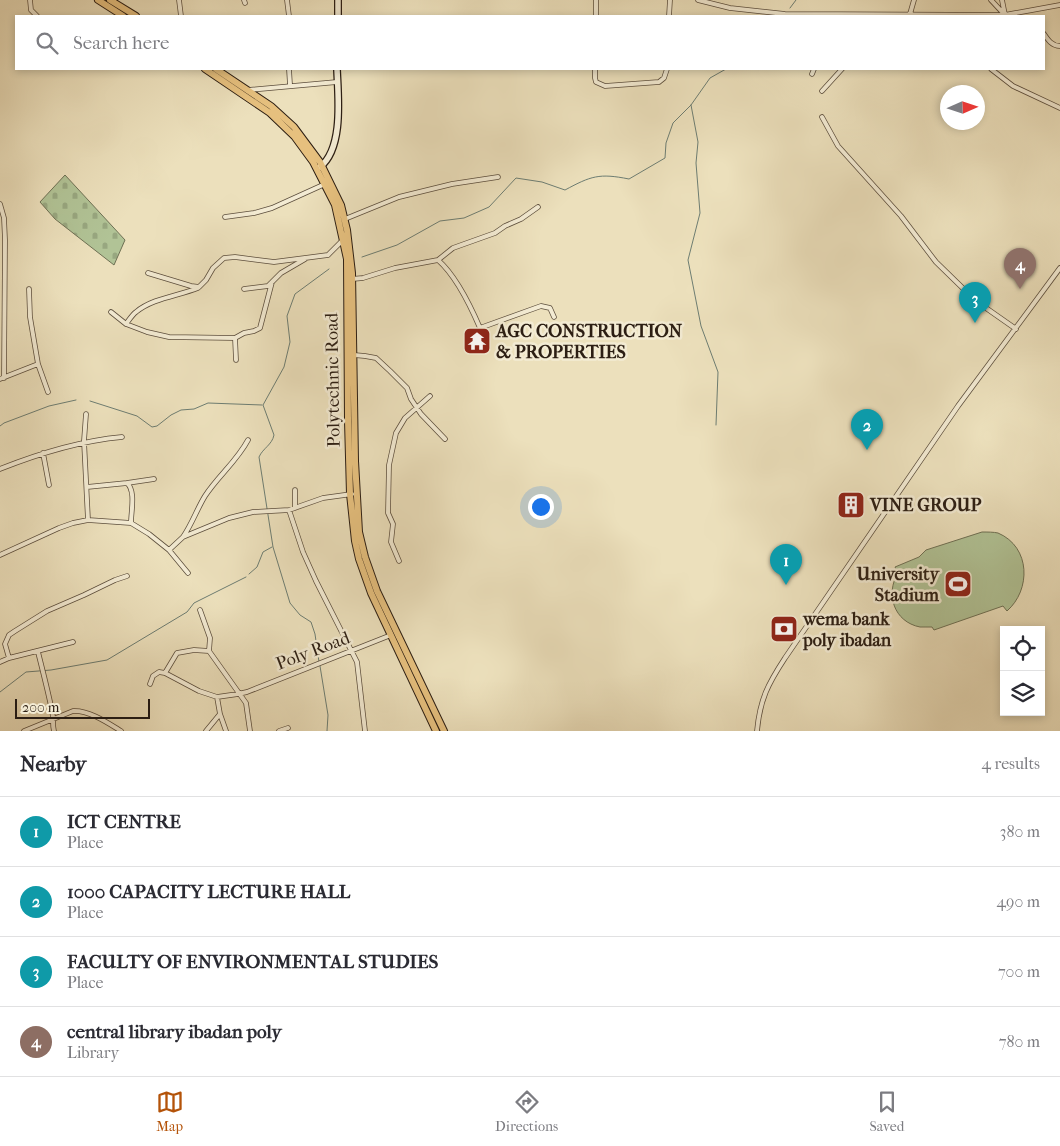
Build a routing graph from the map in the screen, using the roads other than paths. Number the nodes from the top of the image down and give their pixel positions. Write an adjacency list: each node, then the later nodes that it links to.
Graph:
1 (30, 0): 15 (street)
2 (98, 0): 16 (main road)
3 (110, 0): 17 (main road)
4 (179, 0): 18 (street)
5 (288, 0): 19 (street)
6 (338, 0): 20 (main road)
7 (596, 0): 21 (street)
8 (670, 0): 22 (street)
9 (698, 0): 23 (street)
10 (914, 0): 14 (street)
11 (991, 0): 26 (street)
12 (1002, 0): 26 (street)
13 (1060, 4): 26 (street)
14 (910, 14): 24 (street); 25 (street)
15 (36, 15)
16 (121, 15)
17 (134, 15)
18 (180, 15)
19 (289, 15)
20 (338, 15)
21 (596, 15)
22 (669, 15)
23 (841, 15): 24 (street)
24 (864, 15)
25 (952, 15): 26 (street)
26 (1005, 15)
27 (1045, 36): 28 (street)
28 (1060, 46)
29 (206, 70): 43 (main road, Polytechnic Road)
30 (218, 70): 39 (main road, Polytechnic Road)
31 (289, 70): 38 (street)
32 (337, 70): 37 (main road)
33 (595, 70): 34 (street)
34 (667, 70)
35 (841, 70): 40 (street)
36 (993, 70): 41 (street)
37 (338, 82): 38 (street); 43 (main road)
38 (290, 85): 39 (street)
39 (248, 90): 43 (main road, Polytechnic Road)
40 (822, 91)
41 (1060, 108)
42 (822, 117): 65 (street)
43 (318, 164): 45 (main road, Polytechnic Road); 49 (main road, Polytechnic Road)
44 (498, 177): 49 (street)
45 (325, 184): 48 (street); 50 (main road, Polytechnic Road)
46 (0, 204): 53 (street)
47 (538, 207): 52 (street)
48 (225, 217)
49 (345, 219): 56 (main road, Polytechnic Road)
50 (343, 239): 51 (street); 86 (main road, Polytechnic Road)
51 (306, 258): 57 (street); 58 (street)
52 (438, 260): 56 (street); 63 (street)
53 (2, 262): 62 (street)
54 (1060, 268): 65 (street)
55 (148, 273): 58 (street)
56 (352, 279): 67 (main road, Polytechnic Road)
57 (272, 282): 60 (street); 66 (street)
58 (200, 287): 64 (street)
59 (29, 289): 69 (street)
60 (244, 289)
61 (110, 312): 64 (street)
62 (2, 314): 70 (street)
63 (554, 317)
64 (126, 324): 66 (street)
65 (1016, 329): 123 (street)
66 (235, 338): 68 (street)
67 (354, 355): 73 (street); 86 (main road, Polytechnic Road)
68 (236, 360)
69 (38, 364): 70 (street); 71 (street)
70 (2, 378)
71 (48, 392)
72 (430, 396): 73 (street)
73 (416, 407): 76 (street); 94 (street)
74 (86, 414): 78 (street)
75 (122, 437): 78 (street)
76 (445, 439)
77 (248, 440): 91 (street)
78 (84, 441): 79 (street); 84 (street)
79 (43, 453): 80 (street); 83 (street)
80 (0, 469)
81 (154, 479): 82 (street)
82 (127, 483): 84 (street); 90 (street)
83 (49, 485)
84 (87, 487): 89 (street)
85 (295, 490): 87 (street)
86 (353, 494): 87 (street); 98 (main road, Polytechnic Road)
87 (294, 508): 88 (street)
88 (289, 510): 91 (street); 101 (street)
89 (88, 520): 90 (street); 93 (street)
90 (131, 523): 92 (street)
91 (183, 537): 92 (street)
92 (169, 550): 95 (street)
93 (0, 555)
94 (399, 561)
95 (188, 573)
96 (127, 576): 103 (street)
97 (200, 610): 100 (street)
98 (394, 633): 101 (street, Poly Road); 110 (main road, Polytechnic Road)
99 (73, 642): 102 (street)
100 (210, 651): 105 (street); 107 (street)
101 (352, 651): 107 (street, Poly Road); 120 (street)
102 (38, 652): 103 (street); 111 (street)
103 (9, 658): 104 (street)
104 (0, 662)
105 (164, 673): 106 (street); 108 (street)
106 (150, 684)
107 (238, 694): 108 (street, Poly Road); 118 (street)
108 (217, 697): 109 (street)
109 (220, 714): 116 (street); 117 (street)
110 (433, 716): 121 (main road, Polytechnic Road); 122 (main road, Polytechnic Road)
111 (54, 719): 113 (street); 114 (street); 115 (street)
112 (288, 728): 119 (street)
113 (24, 731)
114 (54, 731)
115 (122, 731)
116 (206, 731)
117 (226, 731)
118 (250, 731)
119 (279, 731)
120 (365, 731)
121 (436, 731)
122 (444, 731)
123 (756, 731)

